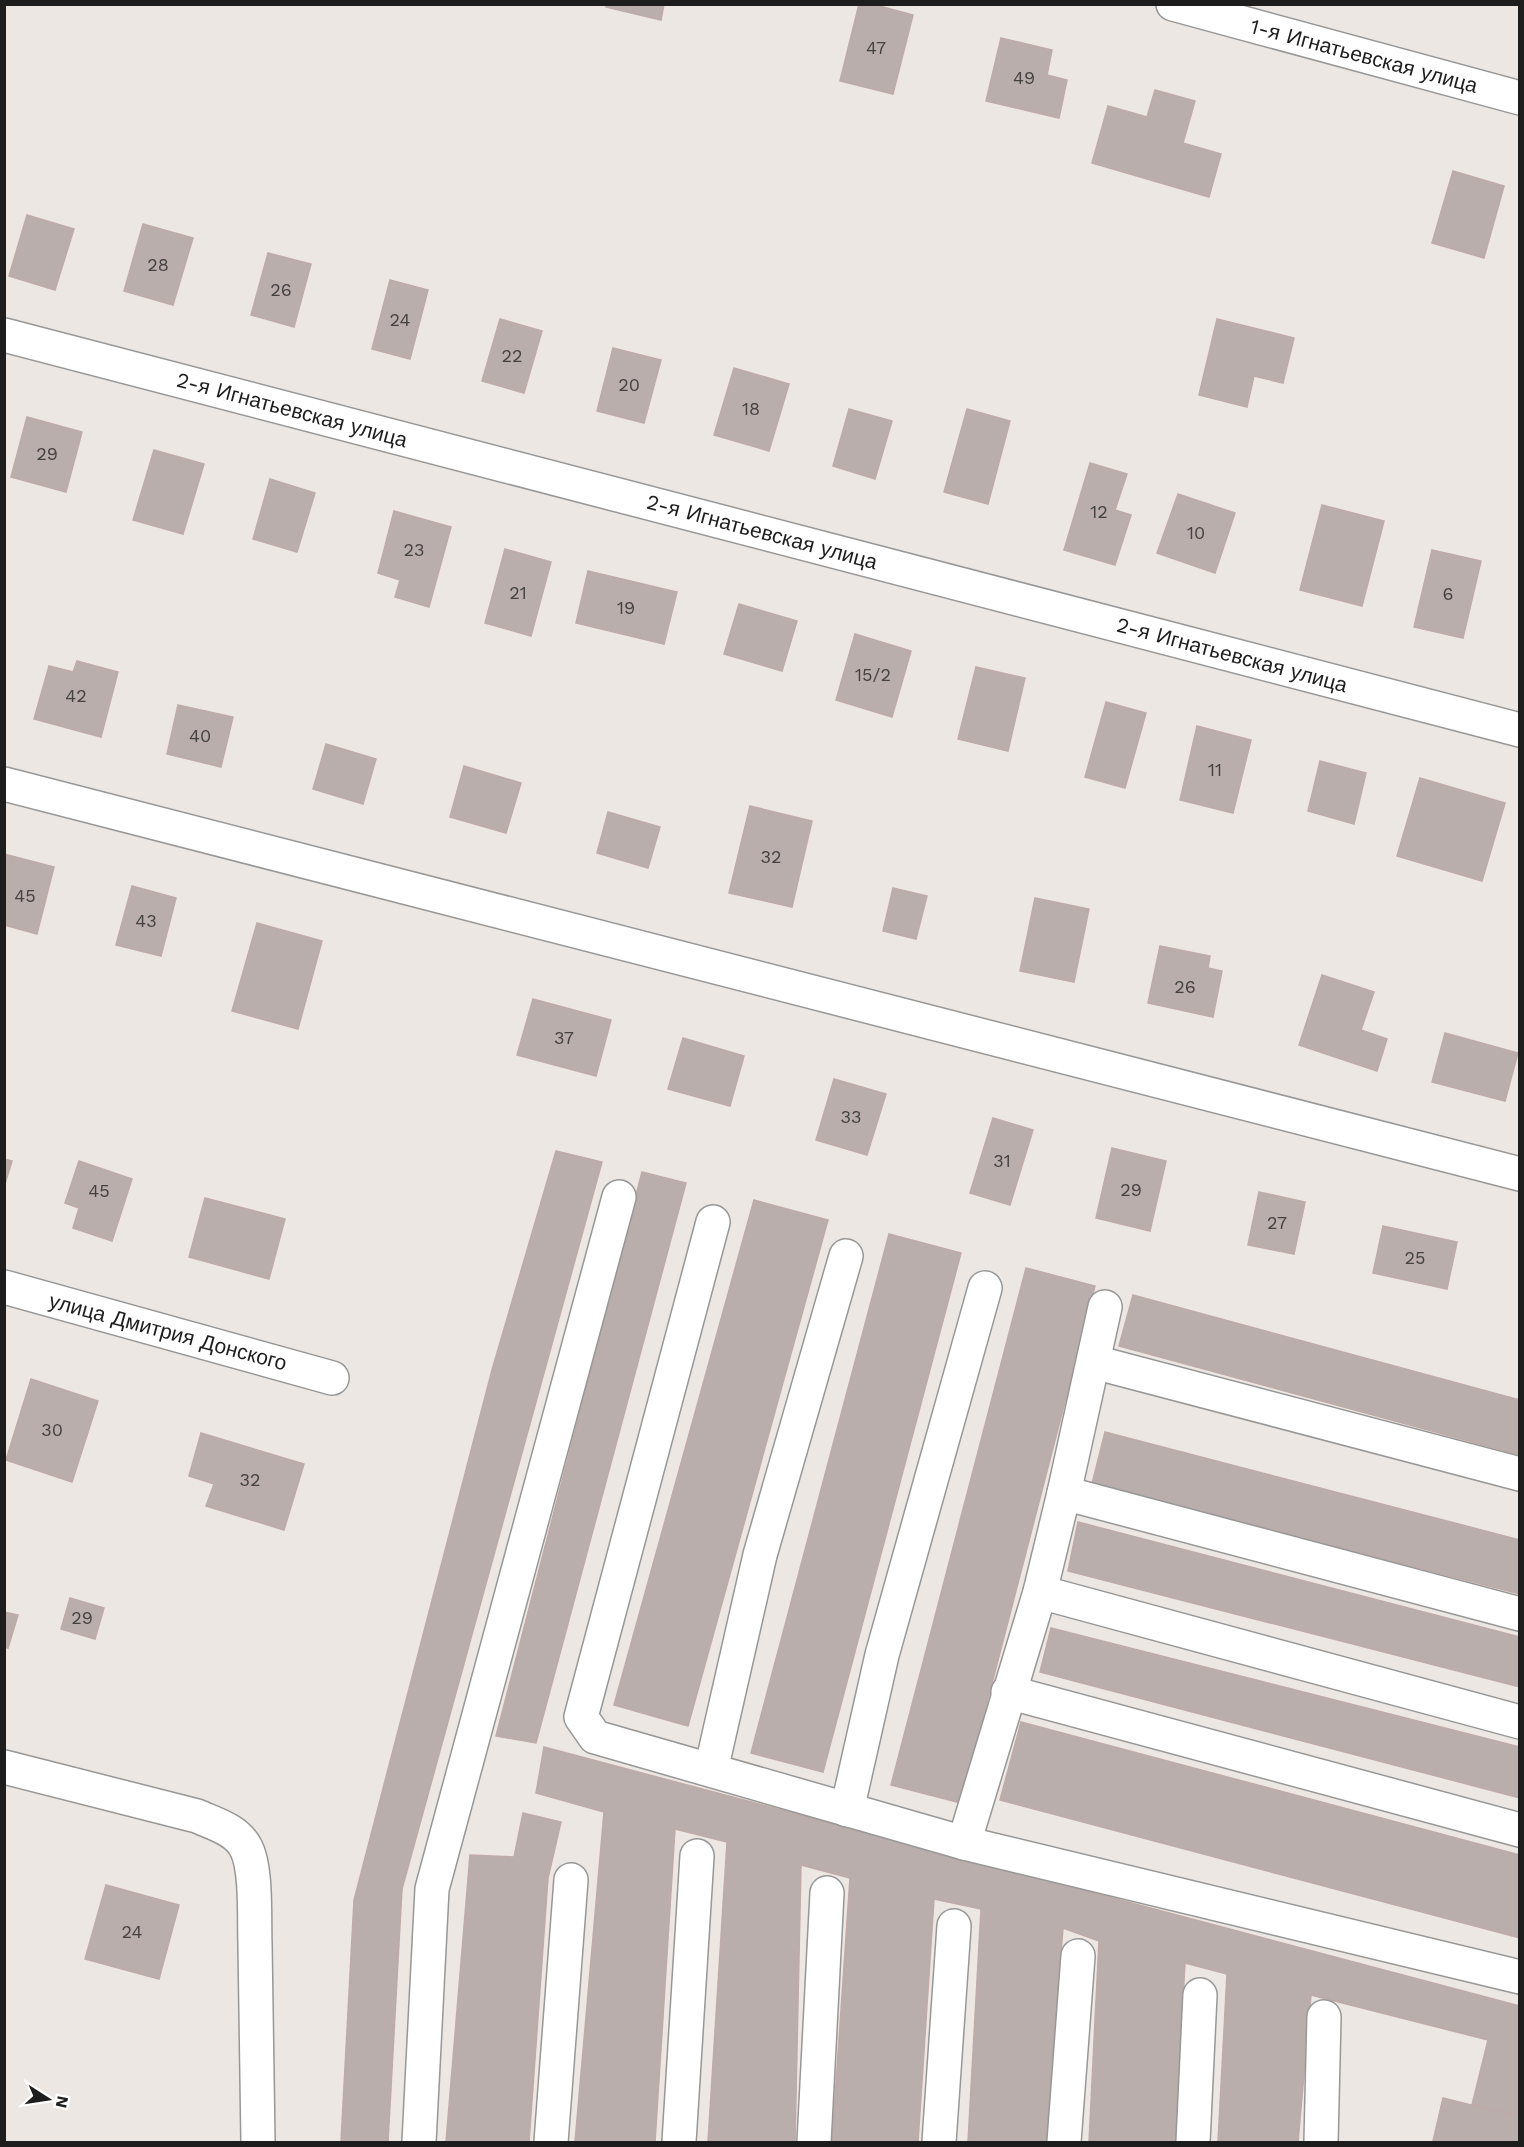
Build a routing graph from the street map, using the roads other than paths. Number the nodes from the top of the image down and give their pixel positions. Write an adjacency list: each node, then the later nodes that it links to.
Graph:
1 (1173, 4): 2 (street, 1-я Игнатьевская улица)
2 (1520, 98)
3 (4, 335): 4 (street, 2-я Игнатьевская улица)
4 (1520, 729)
5 (4, 784): 6 (street)
6 (1520, 1174)
7 (618, 1197): 35 (street)
8 (713, 1222): 22 (street)
9 (846, 1257): 22 (street)
10 (4, 1287): 14 (street, улица Дмитрия Донского)
11 (985, 1288): 23 (street)
12 (1105, 1307): 13 (street)
13 (1094, 1362): 15 (street); 16 (street)
14 (332, 1378)
15 (1520, 1474)
16 (1064, 1493): 17 (street); 18 (street)
17 (1040, 1592): 19 (street); 20 (street)
18 (1520, 1614)
19 (1008, 1692): 24 (street); 25 (street)
20 (1520, 1722)
21 (4, 1767): 34 (street)
22 (711, 1770): 23 (street)
23 (847, 1810): 25 (street)
24 (1520, 1830)
25 (964, 1843): 31 (street)
26 (697, 1856): 37 (street)
27 (571, 1880): 36 (street)
28 (827, 1893): 38 (street)
29 (954, 1926): 39 (street)
30 (1078, 1956): 40 (street)
31 (1520, 1977)
32 (1200, 1995): 41 (street)
33 (1324, 2018): 42 (street)
34 (258, 2142)
35 (419, 2142)
36 (551, 2142)
37 (679, 2142)
38 (814, 2142)
39 (939, 2142)
40 (1064, 2142)
41 (1193, 2142)
42 (1321, 2142)

